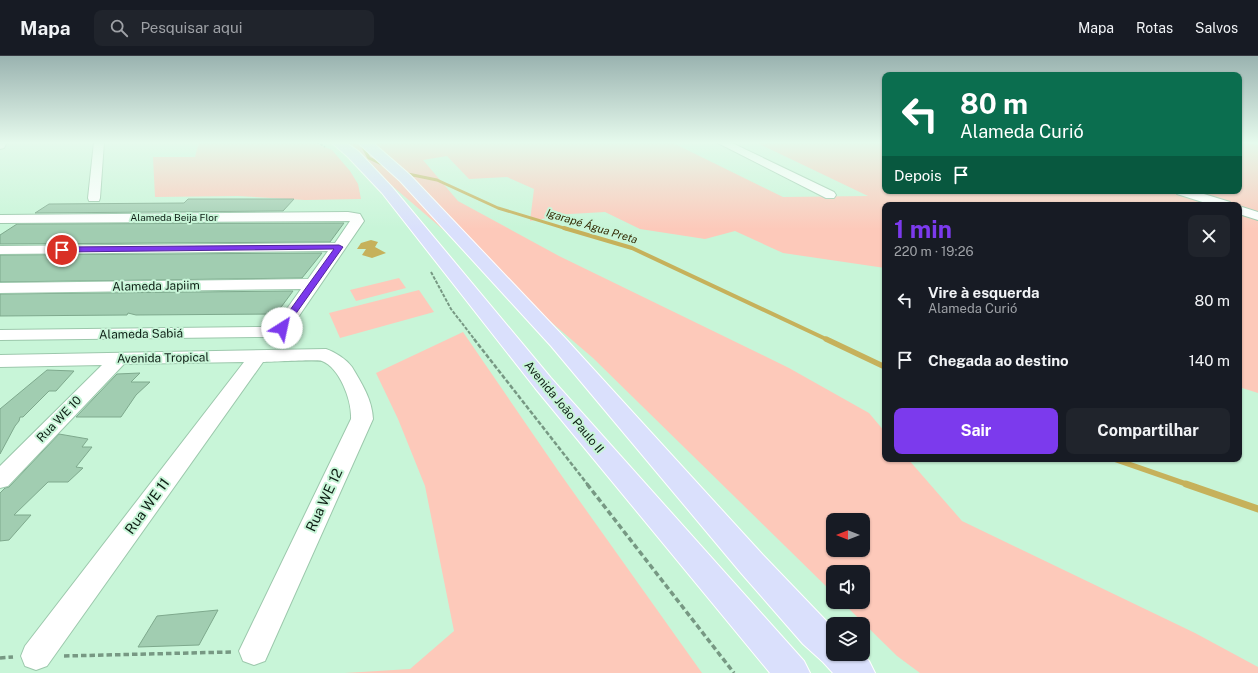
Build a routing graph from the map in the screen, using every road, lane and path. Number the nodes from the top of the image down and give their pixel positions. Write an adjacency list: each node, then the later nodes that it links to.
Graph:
1 (96, 171): 7 (street)
2 (369, 171): 16 (main road, Avenida João Paulo II)
3 (397, 171): 25 (main road)
4 (780, 171): 6 (street)
5 (1190, 194): 8 (street)
6 (830, 195)
7 (94, 198)
8 (1216, 202)
9 (1242, 211): 10 (street)
10 (1258, 216)
11 (18, 218): 12 (street, Alameda Beija Flor); 13 (street); 14 (street, Alameda Beija Flor)
12 (0, 219)
13 (0, 229)
14 (339, 247): 15 (street); 17 (street)
15 (0, 250)
16 (429, 255): 30 (path); 31 (main road, Avenida João Paulo II)
17 (312, 284): 18 (street, Alameda Japiim); 19 (street, Alameda Sabiá)
18 (0, 288)
19 (0, 335)
20 (326, 355): 21 (street, Avenida Tropical); 26 (street, Rua WE 12)
21 (258, 356): 22 (street, Avenida Tropical); 27 (street, Rua WE 11)
22 (119, 359): 23 (street, Avenida Tropical); 24 (street, Rua WE 10)
23 (0, 361)
24 (0, 480)
25 (826, 643)
26 (254, 651): 27 (path)
27 (36, 656): 28 (path)
28 (0, 658)
29 (845, 661): 32 (main road)
30 (734, 673)
31 (792, 673)
32 (858, 673)

